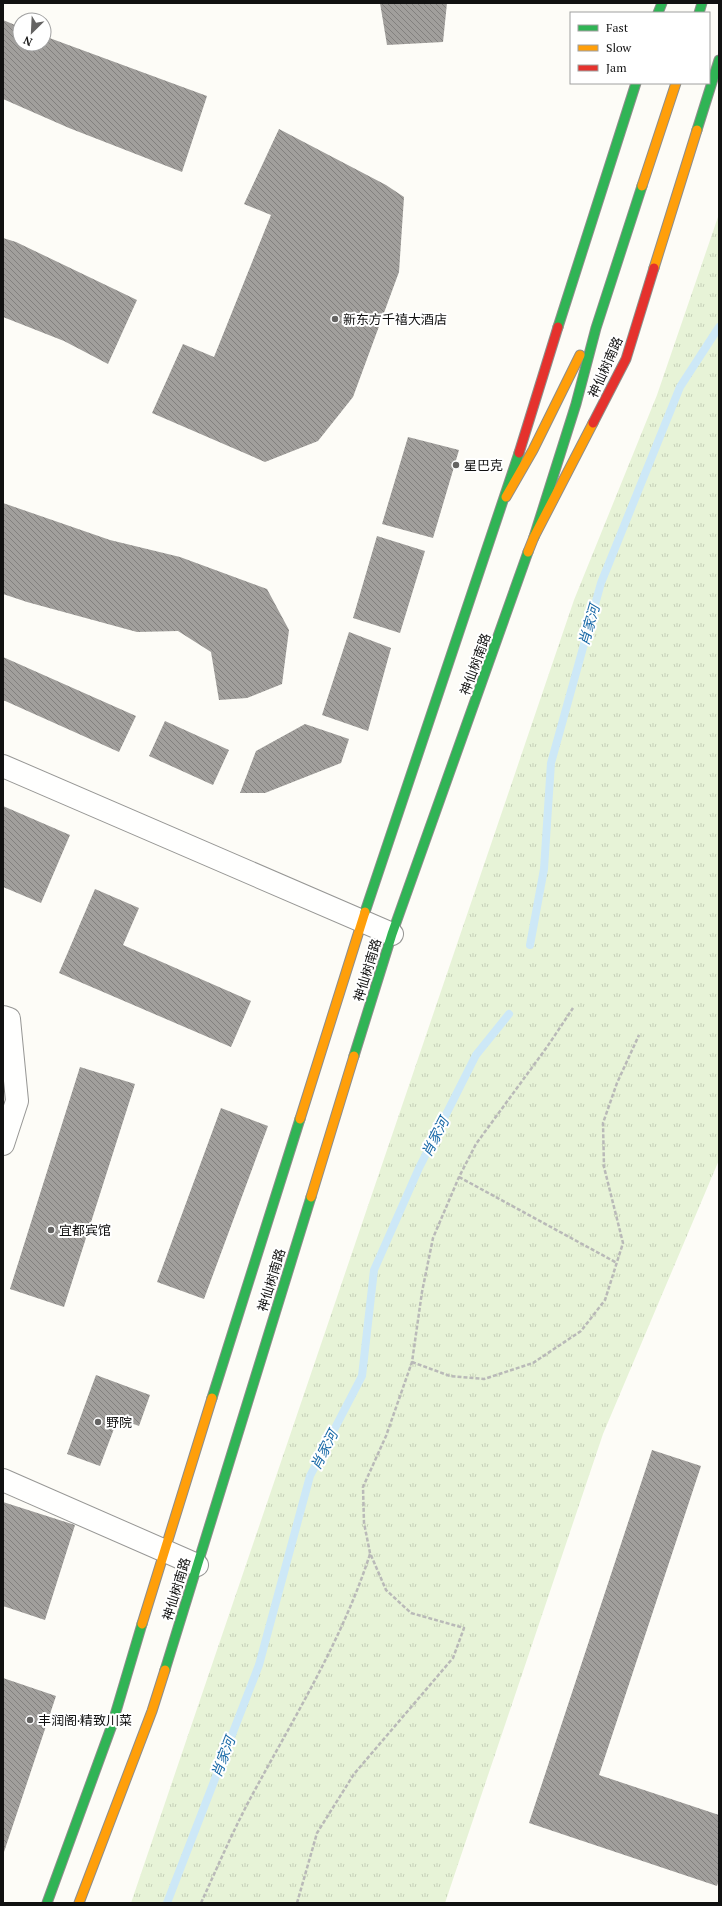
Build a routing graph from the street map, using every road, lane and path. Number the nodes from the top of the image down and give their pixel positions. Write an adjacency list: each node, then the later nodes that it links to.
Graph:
1 (719, 60): 6 (main road, 神仙树南路)
2 (636, 84): 5 (main road)
3 (676, 84): 4 (main road)
4 (596, 328): 5 (main road); 6 (main road)
5 (506, 498): 8 (main road)
6 (534, 537): 9 (main road, 神仙树南路)
7 (3, 766): 8 (street)
8 (362, 920): 9 (street); 18 (main road)
9 (392, 934): 20 (main road, 神仙树南路)
10 (573, 1008): 14 (path)
11 (3, 1017): 13 (street)
12 (639, 1036): 15 (path)
13 (3, 1144)
14 (460, 1177): 15 (path); 16 (path)
15 (617, 1263): 16 (path)
16 (412, 1362): 19 (path)
17 (3, 1480): 18 (street)
18 (164, 1550): 20 (street); 21 (main road)
19 (370, 1553): 23 (path); 24 (path)
20 (197, 1565): 22 (main road, 神仙树南路)
21 (47, 1903)
22 (79, 1903)
23 (201, 1903)
24 (297, 1903)

